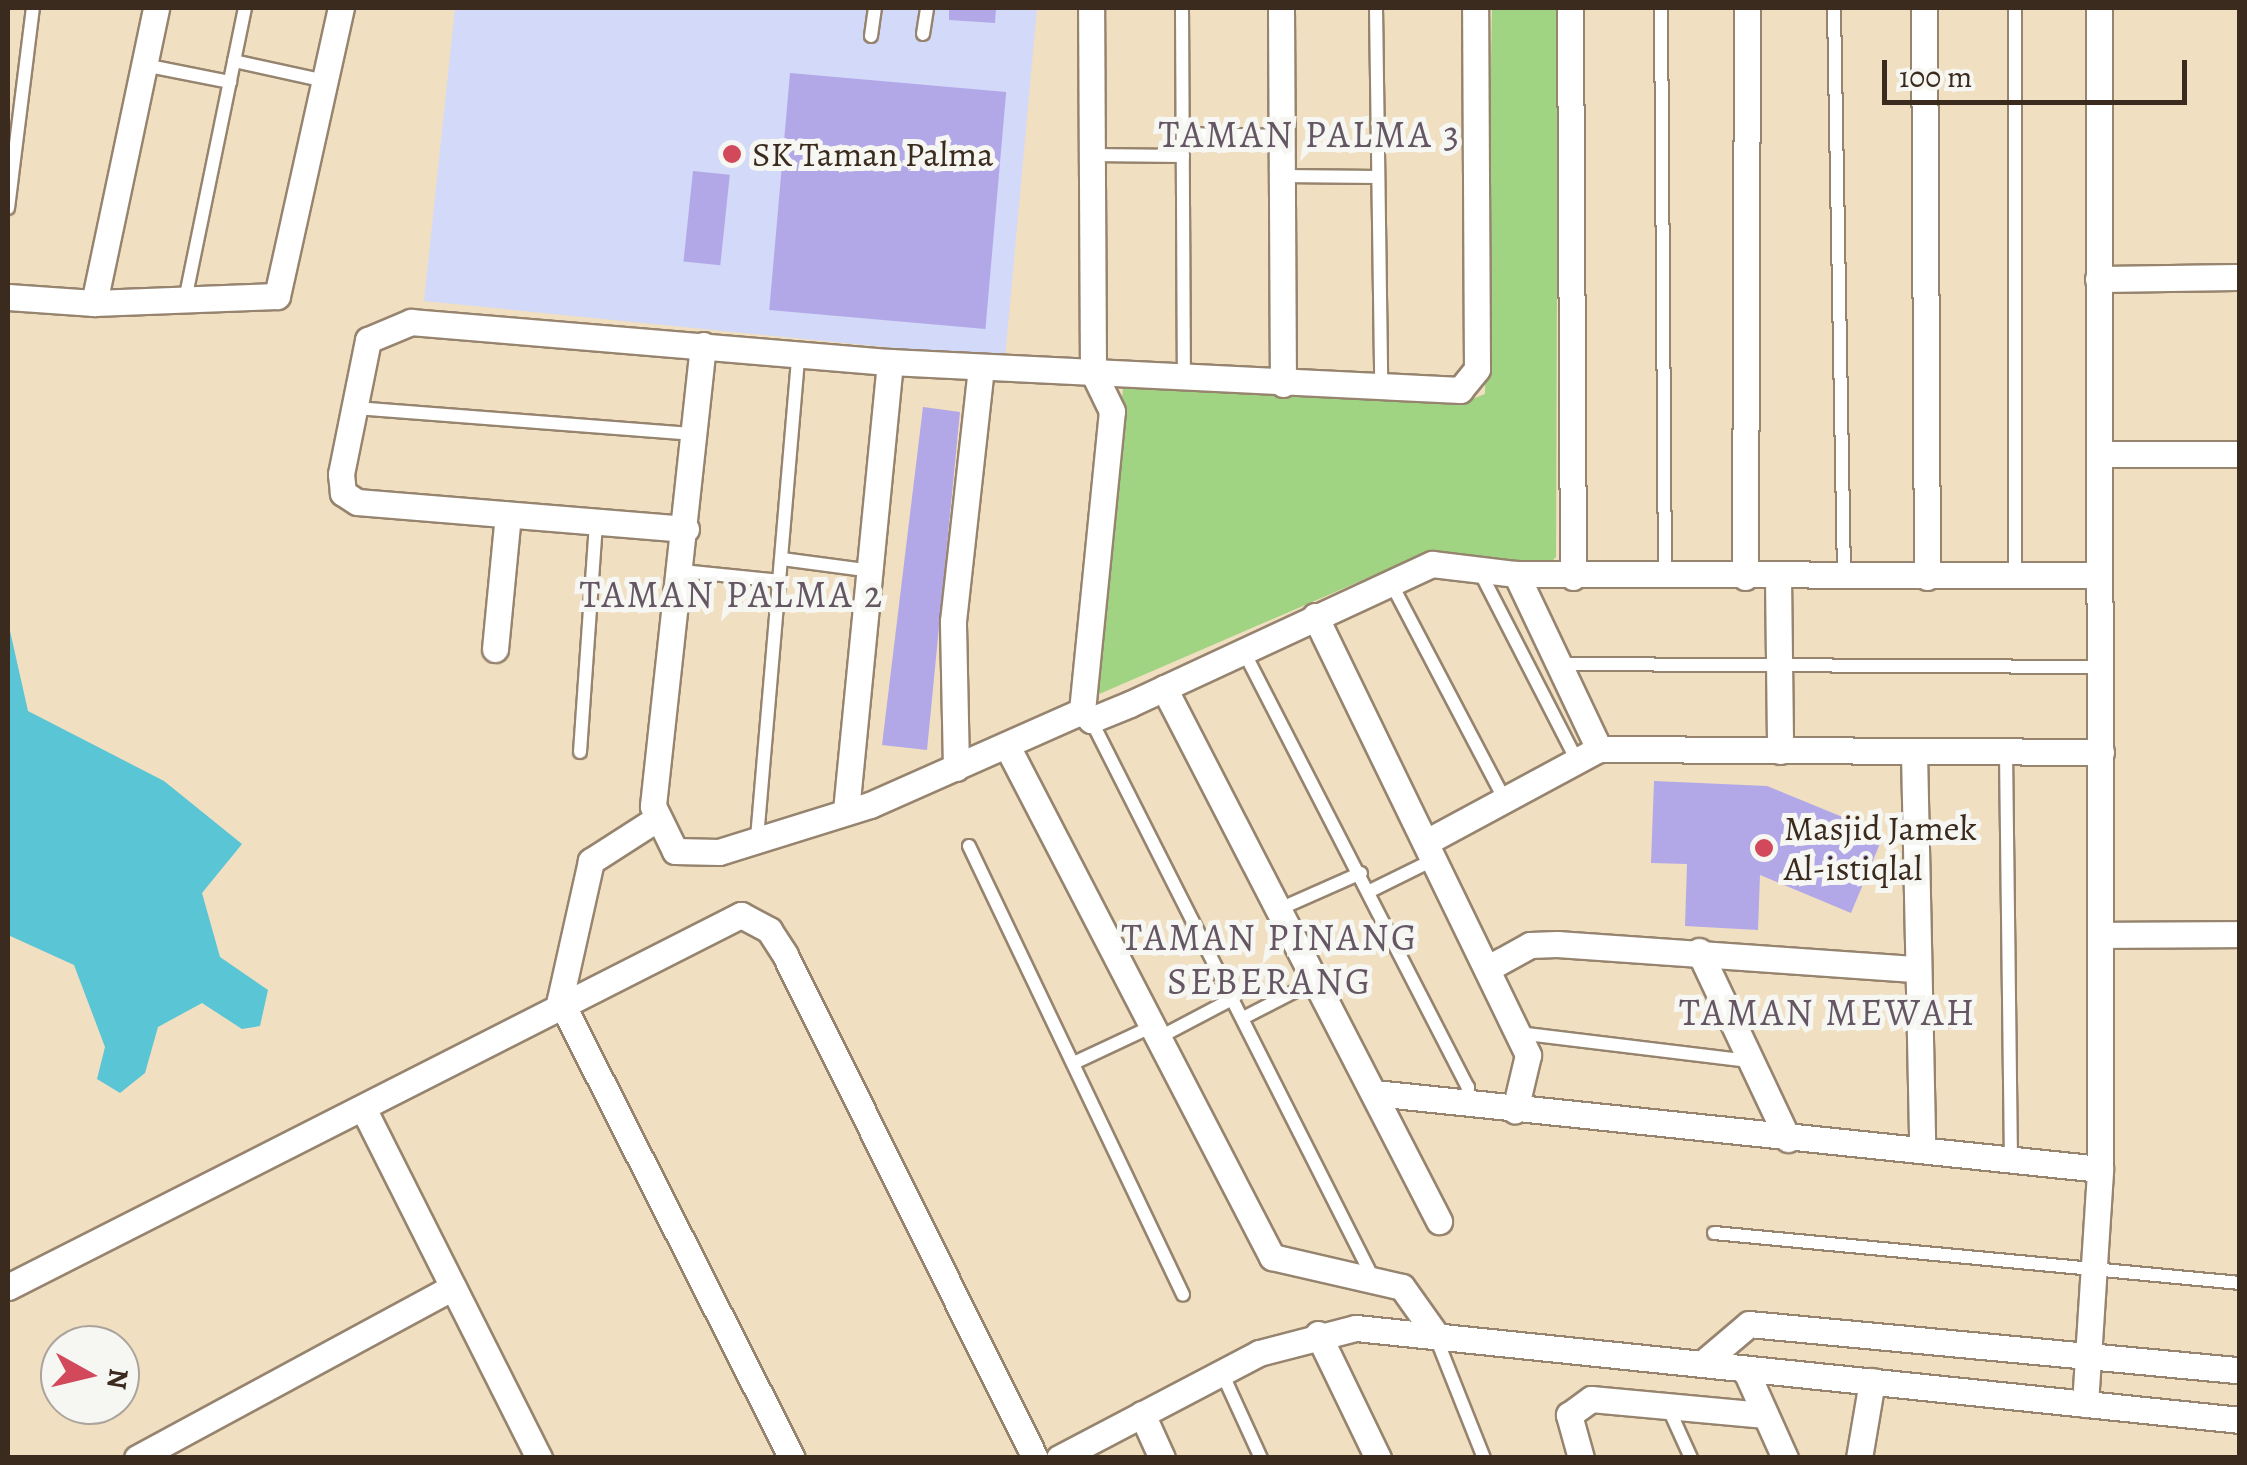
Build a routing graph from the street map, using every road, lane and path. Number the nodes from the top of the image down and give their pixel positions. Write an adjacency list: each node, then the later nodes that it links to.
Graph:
1 (32, 8): 31 (lane)
2 (156, 8): 22 (street)
3 (246, 8): 21 (lane)
4 (341, 8): 23 (street)
5 (875, 8): 20 (lane)
6 (927, 8): 19 (lane)
7 (1091, 8): 27 (street)
8 (1182, 8): 25 (lane)
9 (1281, 8): 26 (street)
10 (1376, 8): 30 (lane)
11 (1474, 8): 44 (street)
12 (1570, 8): 60 (street)
13 (1660, 8): 58 (lane)
14 (1747, 8): 61 (street)
15 (1834, 8): 63 (lane)
16 (1924, 8): 62 (street)
17 (2014, 8): 64 (lane)
18 (2099, 8): 33 (street)
19 (923, 34)
20 (871, 36)
21 (234, 61): 23 (lane); 24 (lane)
22 (144, 65): 24 (lane); 36 (street)
23 (326, 81): 35 (street)
24 (230, 82): 35 (lane)
25 (1183, 134): 26 (lane); 28 (lane)
26 (1283, 136): 29 (street)
27 (1092, 155): 28 (lane); 41 (street)
28 (1183, 156): 42 (lane)
29 (1283, 176): 30 (lane); 43 (street)
30 (1378, 177): 44 (lane)
31 (8, 208)
32 (2240, 277): 33 (street)
33 (2098, 279): 47 (street)
34 (8, 297): 36 (street)
35 (185, 300): 36 (street)
36 (94, 303)
37 (702, 345): 38 (street); 45 (street); 46 (street)
38 (800, 353): 39 (street); 52 (lane)
39 (890, 362): 40 (street); 55 (street)
40 (980, 368): 41 (street); 82 (street)
41 (1093, 372): 42 (street); 74 (street)
42 (1184, 377): 43 (street)
43 (1283, 384): 44 (street)
44 (1381, 389)
45 (354, 408): 46 (lane); 49 (street)
46 (695, 434): 51 (street)
47 (2099, 454): 48 (street); 57 (street)
48 (2240, 454)
49 (508, 515): 50 (street); 68 (street)
50 (596, 521): 51 (street); 77 (lane)
51 (686, 529): 54 (street)
52 (782, 559): 55 (lane); 65 (lane)
53 (1478, 567): 56 (street); 66 (street); 81 (lane)
54 (682, 570): 65 (lane); 85 (street)
55 (872, 571): 84 (street)
56 (1516, 574): 60 (street); 70 (street)
57 (2096, 575): 64 (street); 72 (street)
58 (1664, 576): 60 (street); 61 (street)
59 (1778, 576): 61 (street); 63 (street); 71 (street)
60 (1574, 577)
61 (1745, 577)
62 (1927, 577): 63 (street); 64 (street)
63 (1844, 578)
64 (2015, 578)
65 (780, 580): 86 (lane)
66 (1391, 583): 67 (street); 83 (lane)
67 (1315, 616): 69 (street); 88 (street)
68 (495, 649)
69 (1243, 650): 73 (street); 89 (lane)
70 (1562, 664): 71 (lane); 81 (street)
71 (1778, 667): 72 (lane); 76 (street)
72 (2101, 668): 80 (street)
73 (1164, 688): 74 (street); 91 (street)
74 (1086, 716): 75 (street); 98 (lane)
75 (1007, 746): 82 (street); 101 (street)
76 (1780, 750): 78 (street); 81 (street)
77 (580, 752)
78 (1914, 752): 79 (street); 96 (street)
79 (2006, 752): 80 (street); 111 (lane)
80 (2101, 752): 93 (street)
81 (1588, 755): 83 (street)
82 (956, 768): 84 (street)
83 (1506, 802): 88 (street)
84 (846, 811): 86 (street)
85 (658, 818): 86 (street); 99 (street)
86 (757, 838)
87 (970, 846): 103 (lane)
88 (1433, 849): 90 (lane); 95 (street)
89 (1361, 873): 90 (lane); 91 (lane)
90 (1370, 891): 106 (lane)
91 (1284, 907): 97 (street)
92 (2240, 934): 93 (street)
93 (2101, 935): 112 (street)
94 (1700, 952): 95 (street); 96 (street); 104 (street)
95 (1492, 966): 102 (street)
96 (1918, 970): 110 (street)
97 (1320, 979): 100 (lane); 105 (street)
98 (1234, 998): 100 (lane); 101 (lane)
99 (560, 1000): 107 (street); 136 (street); 137 (street)
100 (1244, 1018): 116 (lane)
101 (1158, 1031): 103 (lane); 116 (street)
102 (1518, 1033): 104 (lane); 108 (street)
103 (1076, 1062): 120 (lane)
104 (1751, 1062): 109 (street)
105 (1376, 1094): 106 (street); 113 (street)
106 (1468, 1105): 108 (street)
107 (364, 1110): 118 (street); 119 (street)
108 (1515, 1110): 109 (street)
109 (1788, 1139): 110 (street)
110 (1922, 1150): 111 (street)
111 (2011, 1158): 112 (street)
112 (2100, 1169): 115 (street)
113 (1439, 1222)
114 (1714, 1233): 115 (lane)
115 (2094, 1268): 117 (lane); 123 (street)
116 (1374, 1280): 121 (street)
117 (2240, 1283)
118 (453, 1287): 134 (street); 135 (street)
119 (8, 1288)
120 (1183, 1295)
121 (1434, 1332): 122 (street); 124 (street); 142 (lane)
122 (1318, 1334): 127 (street); 141 (street)
123 (2090, 1354): 124 (street); 126 (street); 130 (street)
124 (1704, 1362): 125 (street)
125 (1746, 1369): 128 (street); 132 (street)
126 (2240, 1370)
127 (1222, 1373): 131 (street); 140 (lane)
128 (1872, 1380): 130 (street); 146 (street)
129 (1667, 1404): 132 (street); 143 (street); 144 (lane)
130 (2085, 1404): 133 (street)
131 (1142, 1414): 138 (street); 139 (street)
132 (1765, 1415): 145 (street)
133 (2240, 1420)
134 (137, 1458)
135 (539, 1458)
136 (792, 1458)
137 (1034, 1458)
138 (1059, 1458)
139 (1162, 1458)
140 (1261, 1458)
141 (1378, 1458)
142 (1484, 1458)
143 (1581, 1458)
144 (1691, 1458)
145 (1785, 1458)
146 (1859, 1458)

